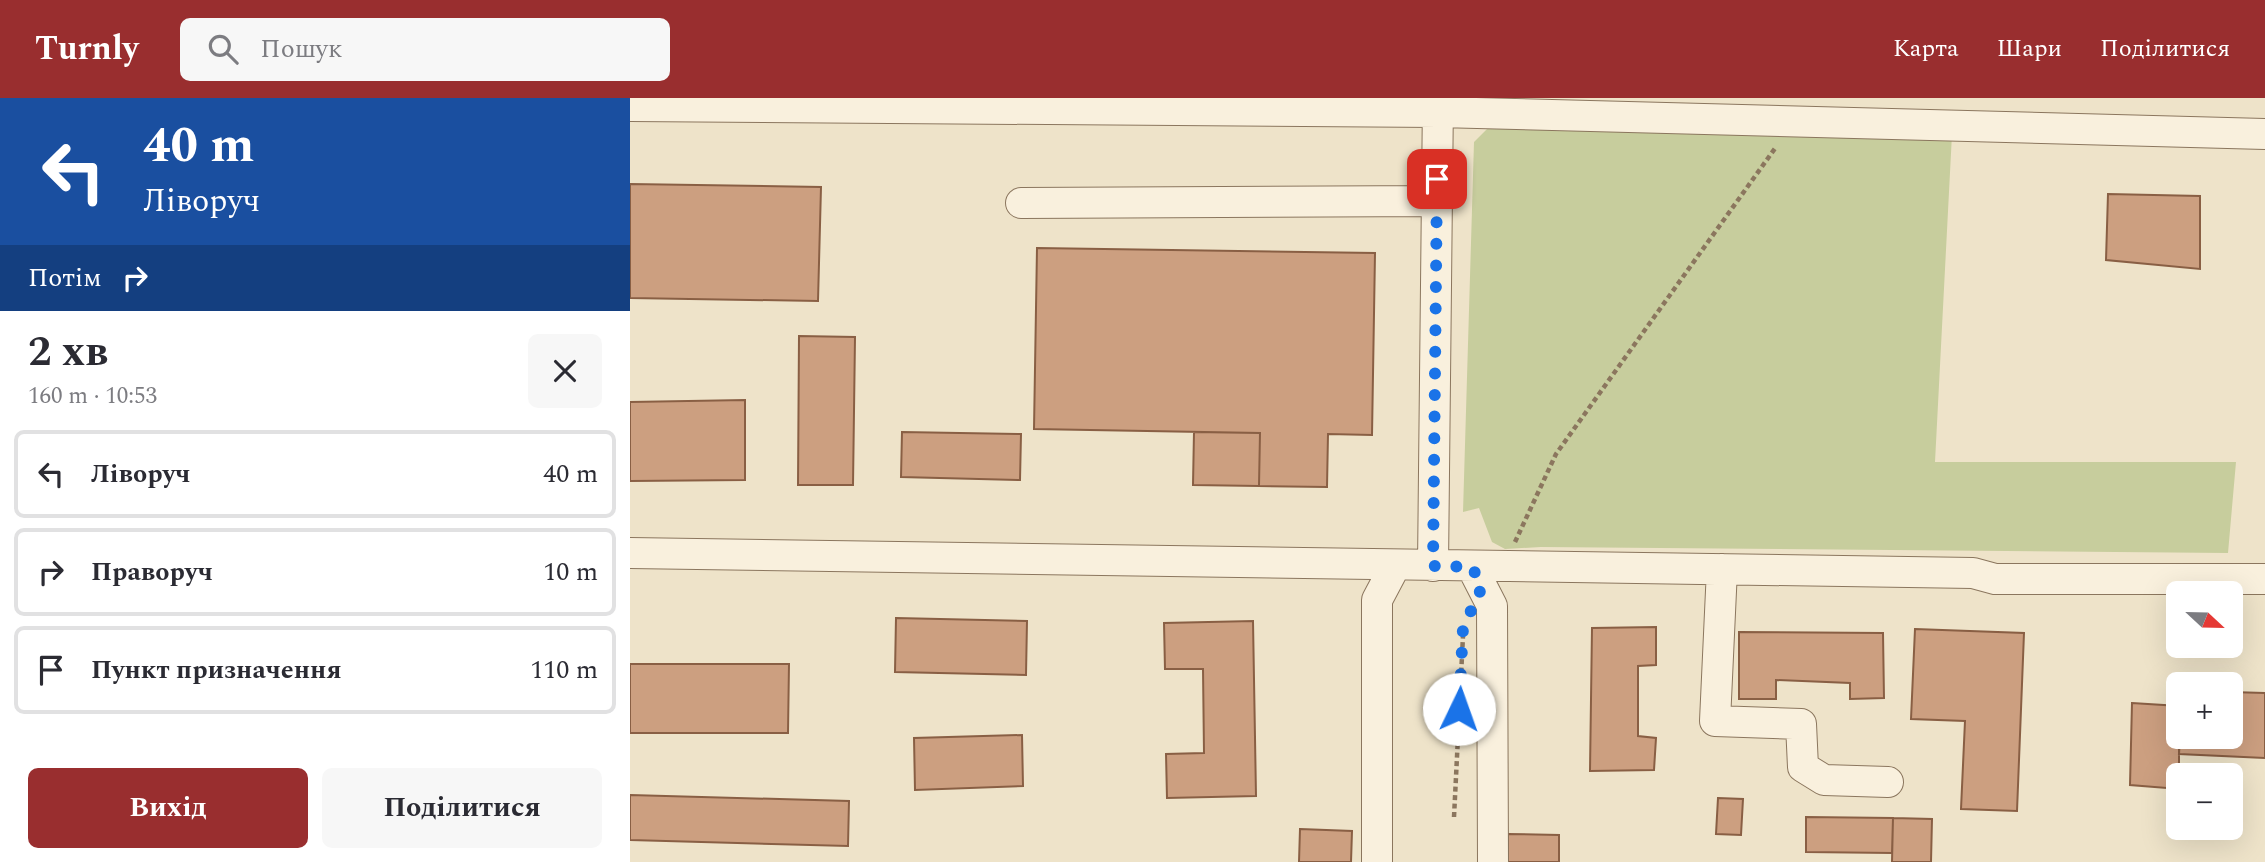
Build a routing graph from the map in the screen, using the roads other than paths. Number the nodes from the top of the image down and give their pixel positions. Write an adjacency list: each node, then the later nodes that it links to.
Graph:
1 (1438, 105): 2 (lane); 3 (lane); 4 (lane)
2 (630, 106)
3 (2265, 134)
4 (1437, 201): 5 (lane); 8 (lane)
5 (1021, 202)
6 (630, 553): 7 (lane)
7 (1395, 566): 8 (lane); 13 (lane)
8 (1433, 566): 9 (lane)
9 (1472, 567): 10 (lane); 14 (lane)
10 (1722, 569): 11 (lane); 12 (lane)
11 (2265, 579)
12 (1888, 782)
13 (1377, 862)
14 (1493, 862)

